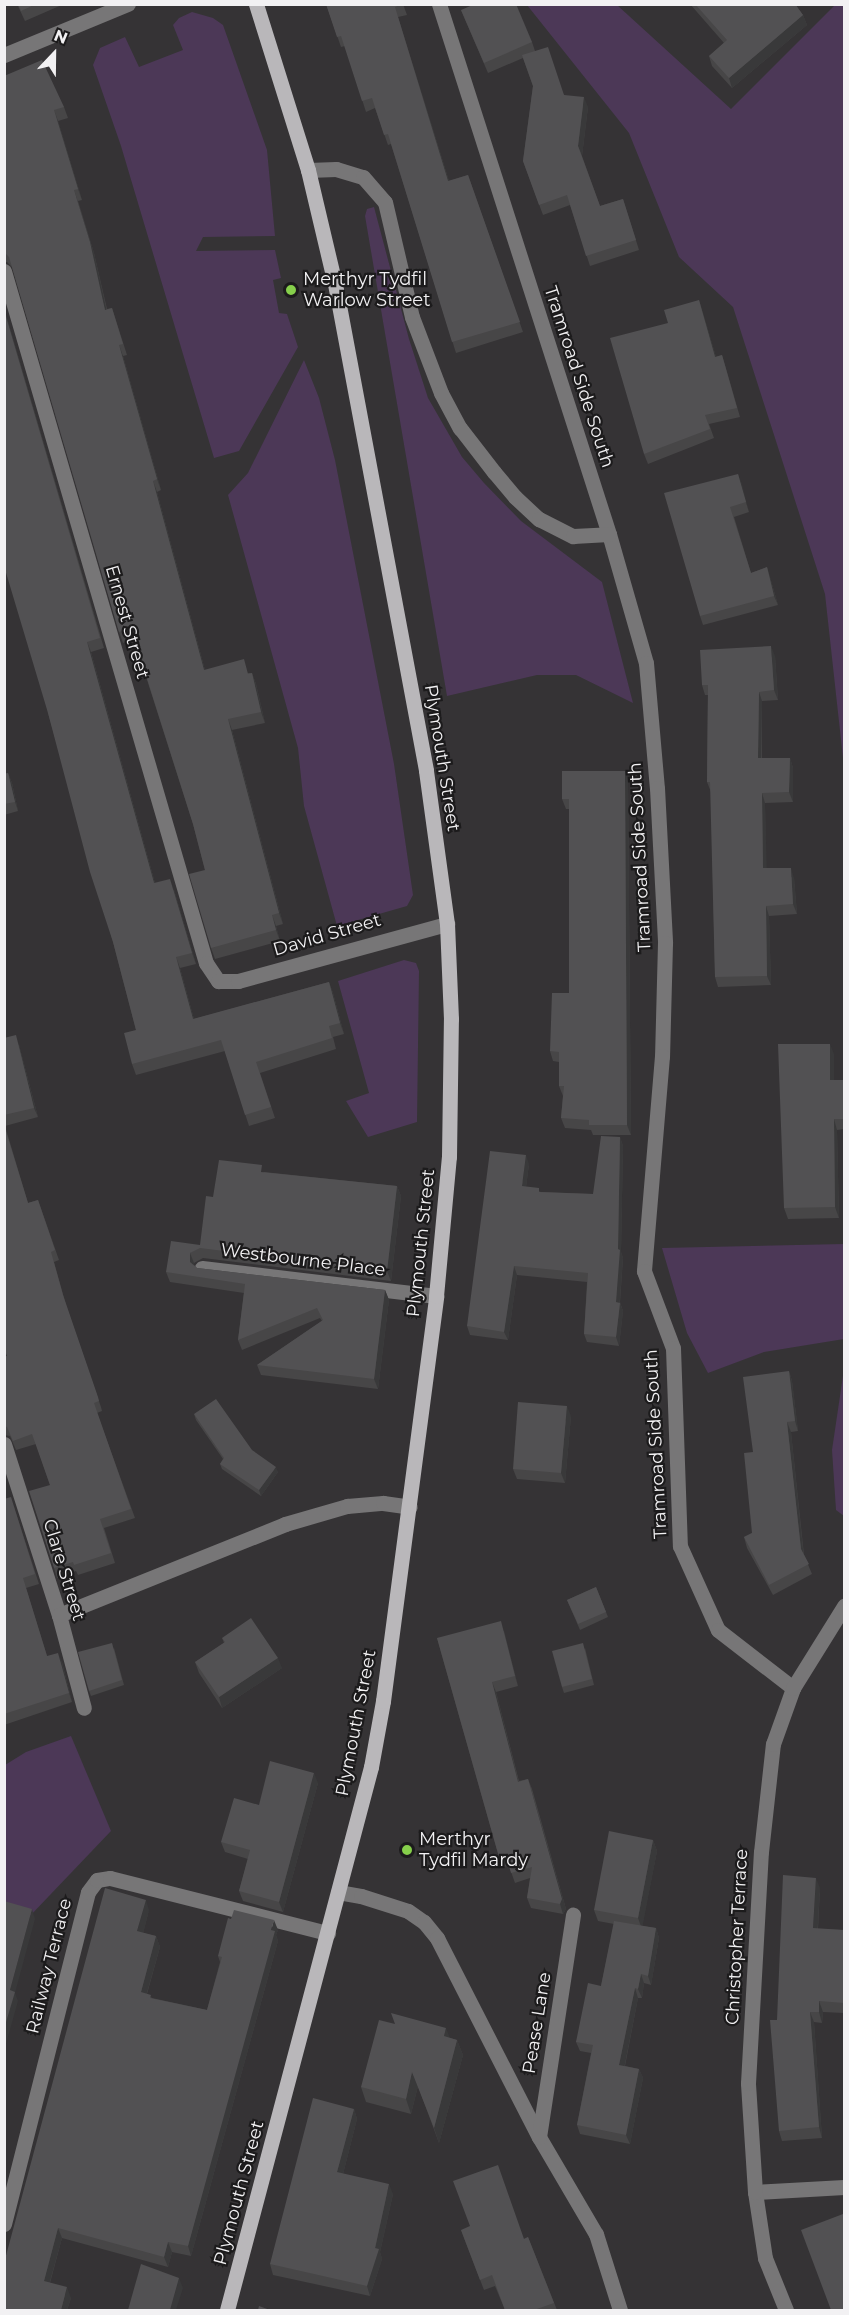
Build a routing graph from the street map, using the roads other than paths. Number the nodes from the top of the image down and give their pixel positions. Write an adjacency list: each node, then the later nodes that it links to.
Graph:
1 (128, 4): 4 (street)
2 (256, 4): 5 (main road, Plymouth Street)
3 (439, 4): 7 (street, Tramroad Side South)
4 (4, 55)
5 (308, 170): 7 (street); 8 (main road, Plymouth Street)
6 (4, 271): 9 (street, Ernest Street)
7 (609, 534): 16 (street, Tramroad Side South)
8 (447, 924): 9 (street, David Street); 11 (main road, Plymouth Street)
9 (218, 981)
10 (202, 1268): 11 (street, Westbourne Place)
11 (436, 1296): 13 (main road, Plymouth Street)
12 (4, 1444): 15 (street, Clare Street)
13 (410, 1507): 15 (street); 18 (main road, Plymouth Street)
14 (844, 1606): 16 (street, Christopher Terrace)
15 (59, 1615): 17 (street, Clare Street)
16 (793, 1688): 23 (street, Christopher Terrace)
17 (84, 1708)
18 (338, 1892): 20 (main road, Plymouth Street); 21 (street)
19 (573, 1915): 21 (street, Pease Lane)
20 (328, 1933): 24 (street, Railway Terrace); 25 (main road, Plymouth Street)
21 (539, 2137): 26 (street)
22 (844, 2187): 23 (street)
23 (755, 2192): 27 (street, Christopher Terrace)
24 (4, 2224)
25 (228, 2310)
26 (620, 2310)
27 (786, 2310)

